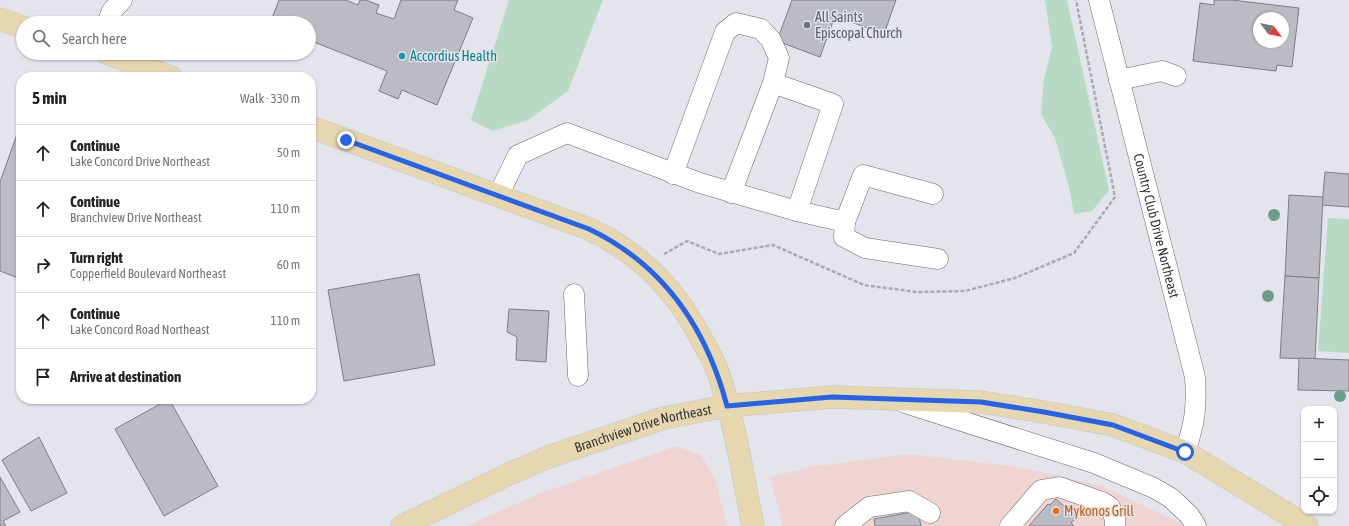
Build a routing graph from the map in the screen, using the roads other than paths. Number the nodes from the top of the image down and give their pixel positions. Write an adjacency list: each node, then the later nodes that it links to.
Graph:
1 (122, 0): 3 (street)
2 (1099, 0): 9 (street, Country Club Drive Northeast)
3 (110, 16)
4 (0, 19): 5 (main road)
5 (16, 25)
6 (125, 60): 7 (main road)
7 (157, 72)
8 (1176, 76): 9 (street)
9 (1119, 80): 23 (street, Country Club Drive Northeast)
10 (773, 83): 12 (street); 13 (street); 16 (street)
11 (316, 129): 15 (main road)
12 (673, 174): 13 (street); 15 (street)
13 (730, 193): 16 (street)
14 (933, 194): 17 (street)
15 (498, 196): 22 (main road)
16 (796, 211): 17 (street)
17 (845, 222): 18 (street)
18 (938, 259)
19 (574, 294): 20 (street)
20 (578, 376)
21 (890, 398): 22 (main road, Branchview Drive Northeast); 23 (main road, Branchview Drive Northeast); 30 (street)
22 (727, 406): 25 (main road, Branchview Drive Northeast); 26 (main road)
23 (1185, 452): 31 (main road, Branchview Drive Northeast)
24 (930, 513): 27 (street)
25 (402, 526)
26 (753, 526)
27 (845, 526)
28 (1010, 526): 29 (street)
29 (1116, 526)
30 (1196, 526)
31 (1308, 526)

